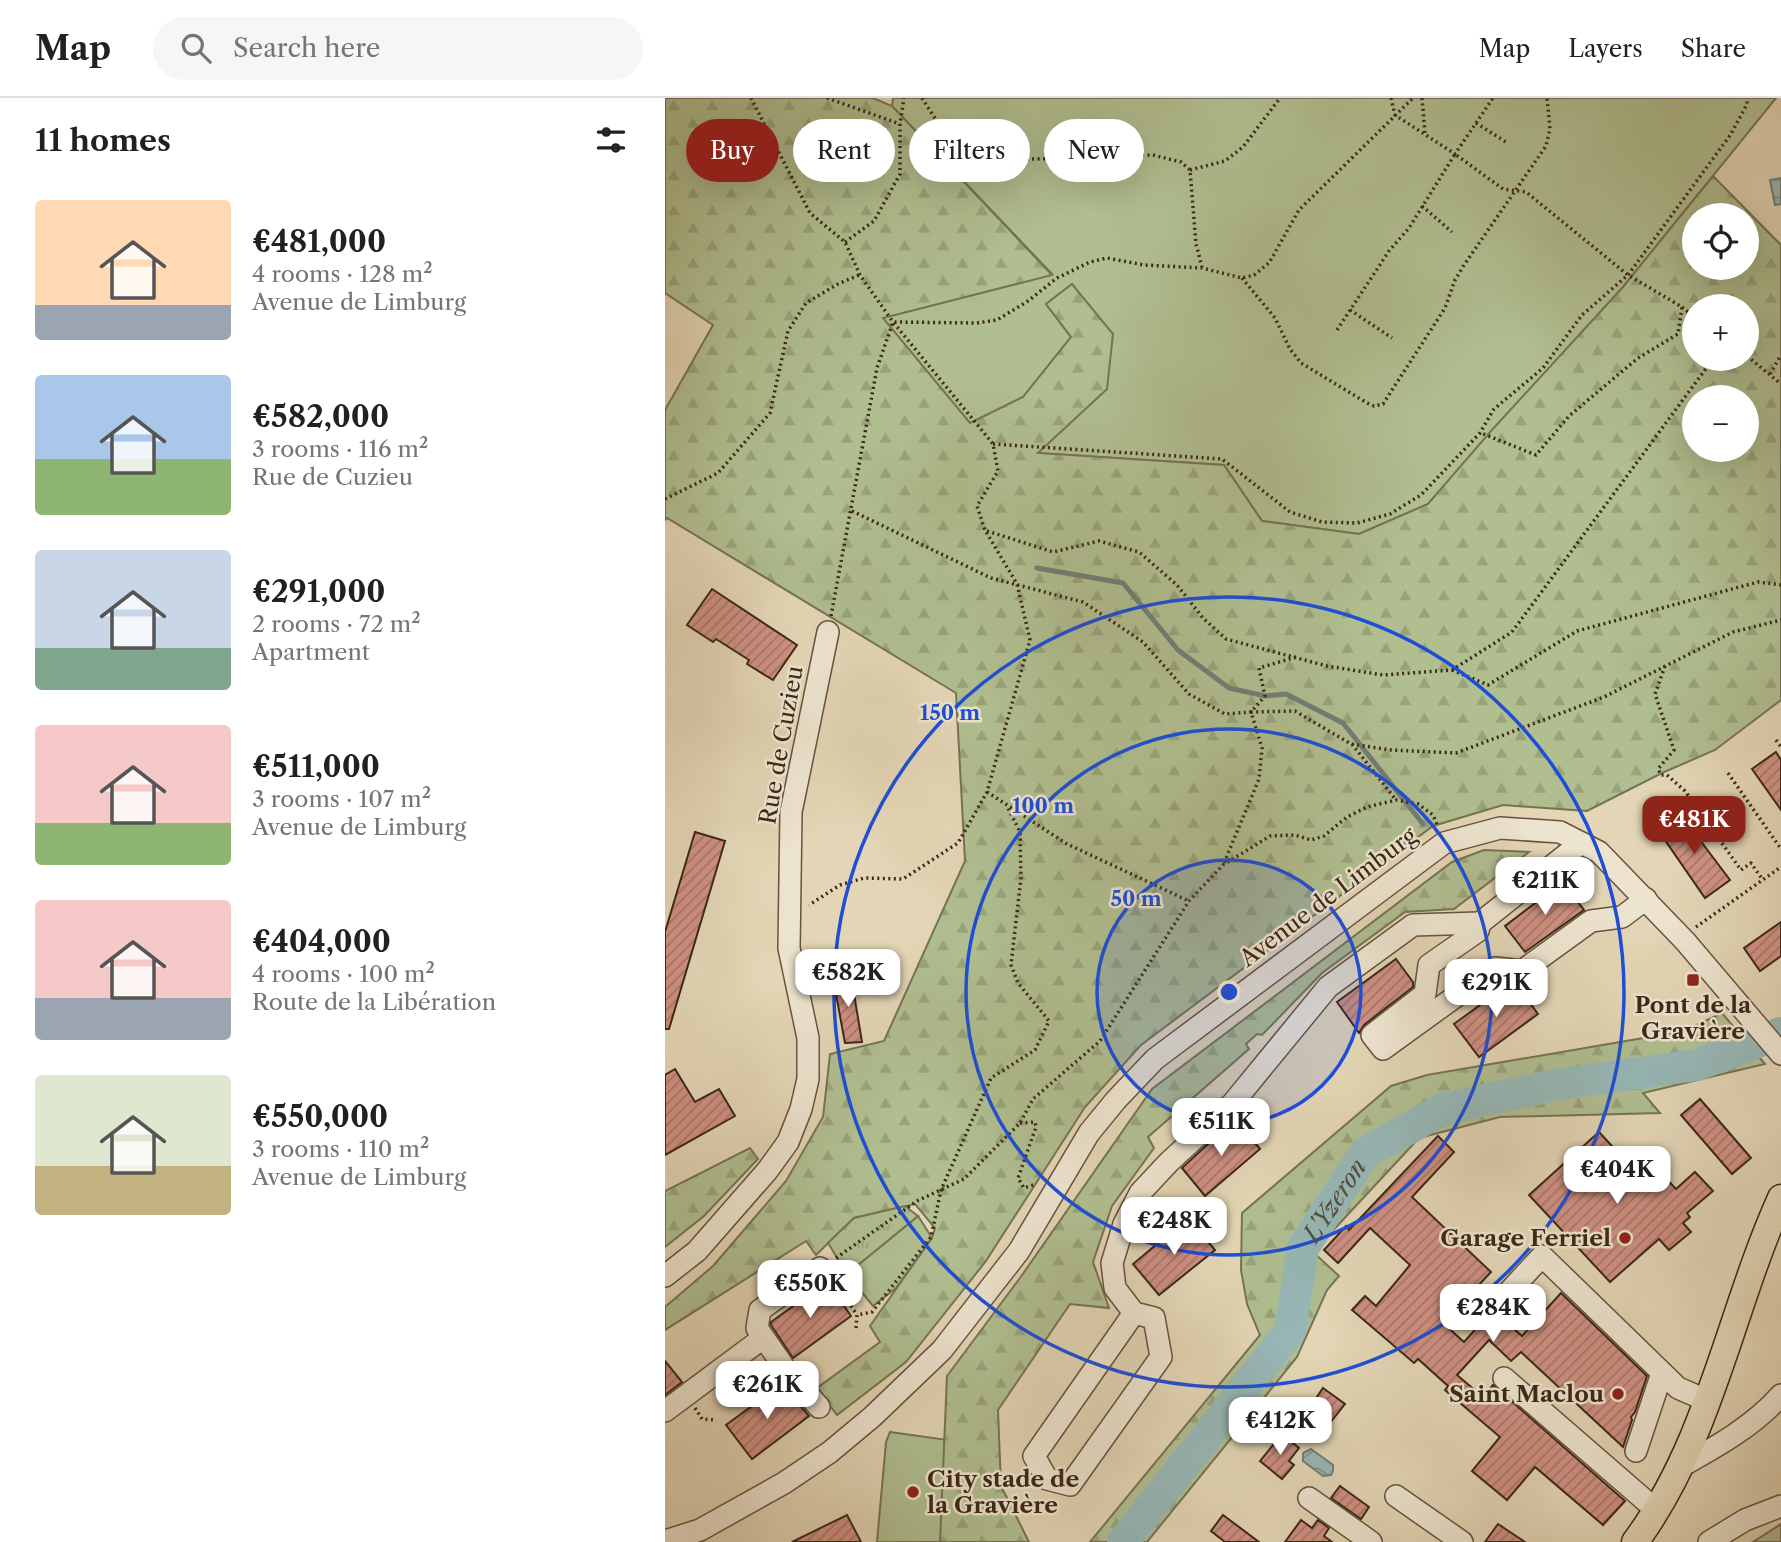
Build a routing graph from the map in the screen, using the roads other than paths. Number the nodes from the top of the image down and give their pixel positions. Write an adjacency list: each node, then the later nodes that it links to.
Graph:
1 (828, 632): 8 (street, Rue de Cuzieu)
2 (1581, 843): 3 (street, Avenue de Limburg); 4 (street); 24 (street, Avenue de Limburg)
3 (1646, 899): 4 (street); 5 (street, Avenue de Limburg)
4 (1480, 923): 10 (street)
5 (1781, 1054)
6 (1781, 1198): 15 (main road)
7 (822, 1266): 11 (street)
8 (665, 1276)
9 (1506, 1294): 12 (street)
10 (1134, 1313): 10 (street)
11 (763, 1338): 16 (street); 17 (street)
12 (1662, 1373): 15 (street); 18 (street)
13 (1504, 1378): 23 (street)
14 (1781, 1395): 19 (street)
15 (1708, 1401): 19 (main road)
16 (819, 1407)
17 (665, 1411)
18 (1636, 1451)
19 (1680, 1467): 23 (main road)
20 (1396, 1496): 26 (street)
21 (1310, 1498): 25 (street)
22 (1781, 1506): 28 (street)
23 (1655, 1510): 27 (main road)
24 (665, 1542)
25 (1371, 1542)
26 (1462, 1542)
27 (1635, 1542)
28 (1709, 1542)

